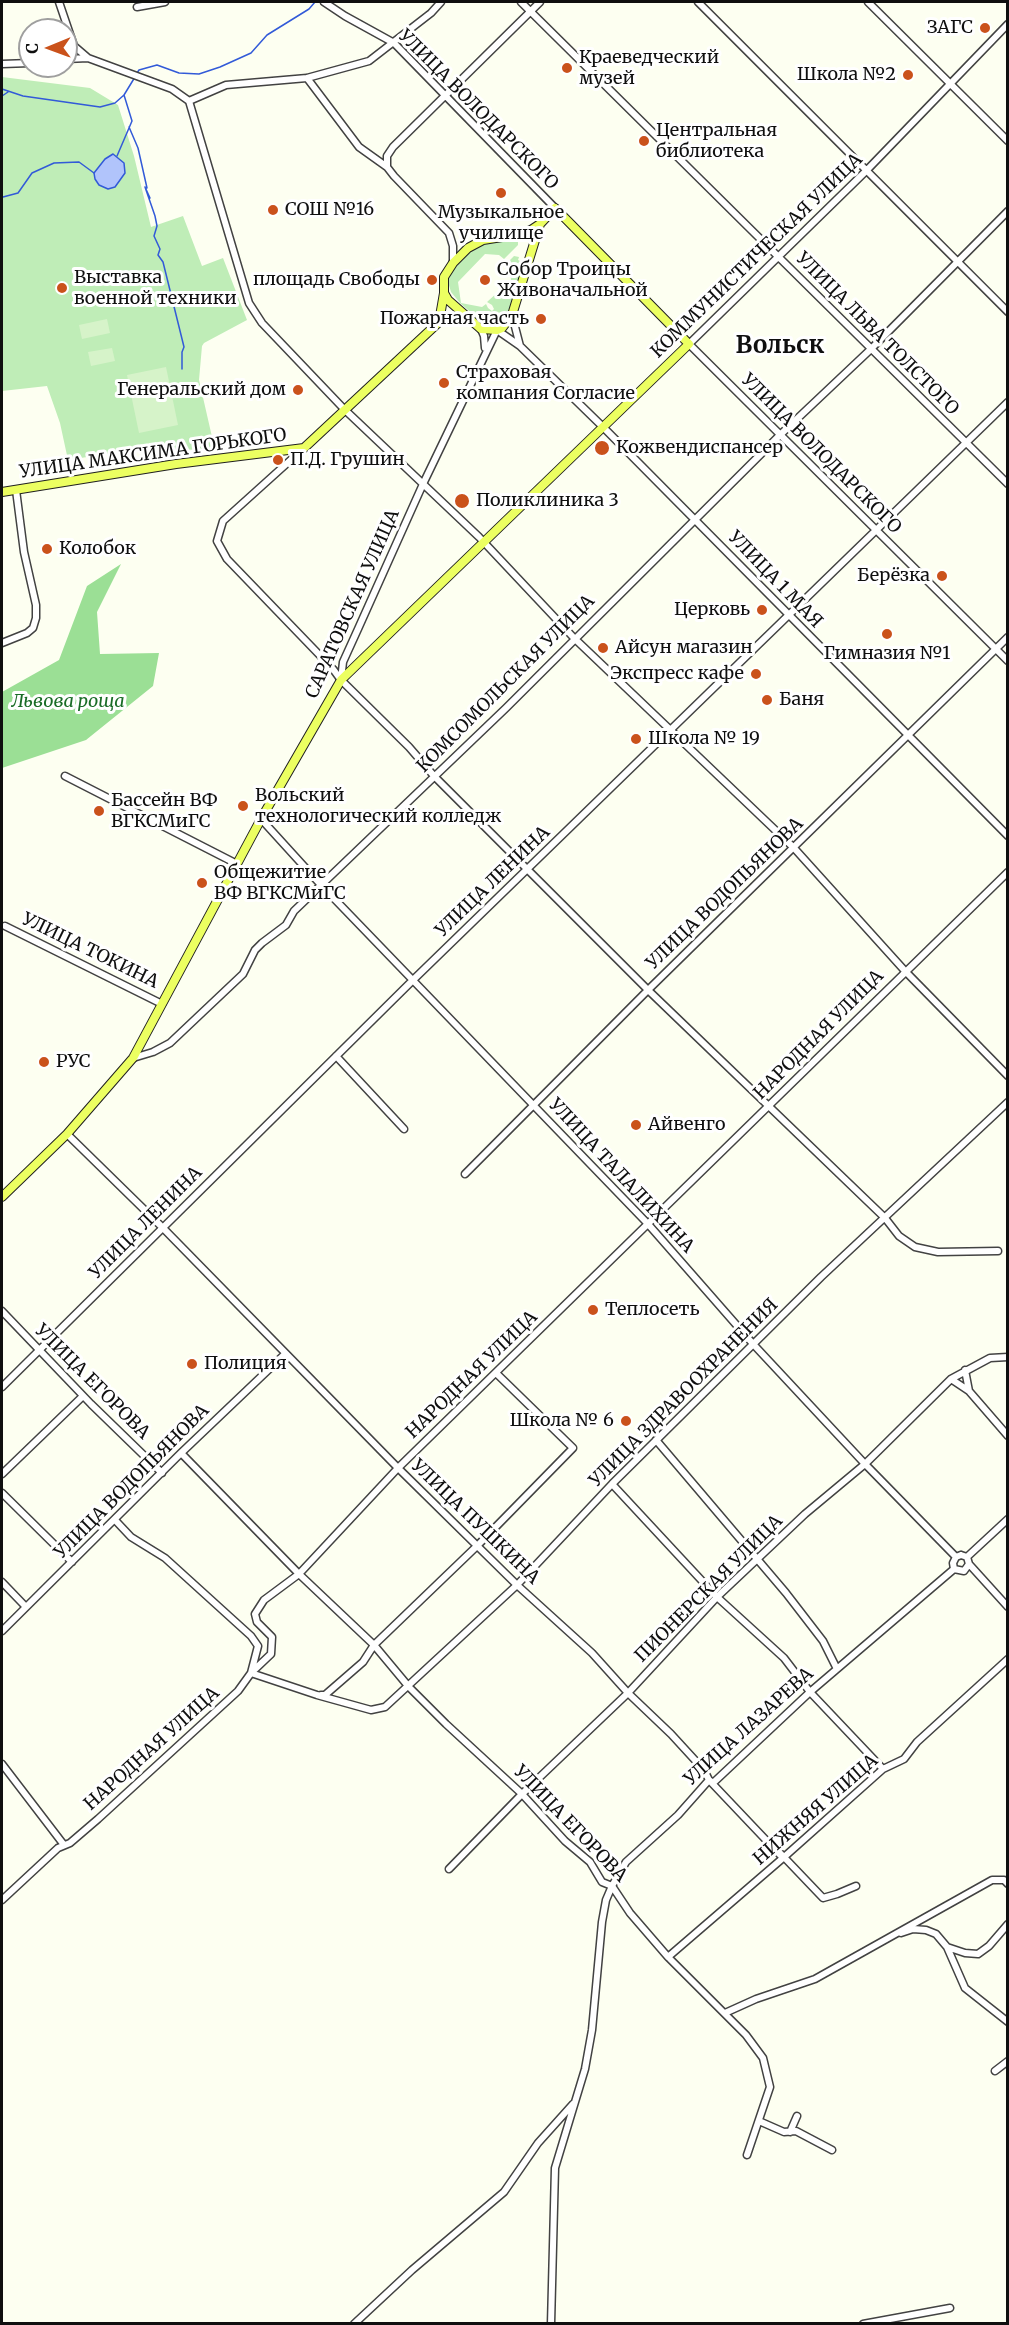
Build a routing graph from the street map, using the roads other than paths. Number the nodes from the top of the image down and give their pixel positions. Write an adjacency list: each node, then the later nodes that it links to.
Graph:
1 (59, 2): 14 (street)
2 (165, 2): 9 (street)
3 (324, 2): 12 (street, УЛИЦА ВОЛОДАРСКОГО)
4 (441, 2): 12 (street)
5 (521, 2): 10 (street, УЛИЦА ЛЬВА ТОЛСТОГО)
6 (540, 2): 10 (street)
7 (698, 2): 23 (street)
8 (868, 2): 18 (street)
9 (137, 7)
10 (531, 11): 19 (street); 29 (street, УЛИЦА ЛЬВА ТОЛСТОГО)
11 (1007, 26): 18 (street, КОММУНИСТИЧЕСКАЯ УЛИЦА)
12 (394, 43): 17 (street); 19 (street, УЛИЦА ВОЛОДАРСКОГО)
13 (78, 58): 14 (street)
14 (88, 58): 20 (street)
15 (18, 63): 16 (street)
16 (2, 64)
17 (307, 78): 20 (street); 22 (street)
18 (949, 84): 21 (street); 23 (street, КОММУНИСТИЧЕСКАЯ УЛИЦА)
19 (445, 96): 22 (street); 24 (street, УЛИЦА ВОЛОДАРСКОГО)
20 (189, 101): 44 (street)
21 (1008, 141)
22 (387, 166): 31 (street)
23 (866, 171): 29 (street, КОММУНИСТИЧЕСКАЯ УЛИЦА); 30 (street)
24 (555, 208): 26 (main road); 39 (main road, УЛИЦА ВОЛОДАРСКОГО)
25 (1008, 211): 30 (street, КОМСОМОЛЬСКАЯ УЛИЦА)
26 (540, 224): 27 (main road); 28 (main road)
27 (521, 234): 28 (main road); 31 (main road)
28 (532, 247): 34 (main road)
29 (778, 257): 39 (street, КОММУНИСТИЧЕСКАЯ УЛИЦА); 41 (street, УЛИЦА ЛЬВА ТОЛСТОГО)
30 (958, 262): 33 (street); 41 (street, КОМСОМОЛЬСКАЯ УЛИЦА)
31 (453, 263): 32 (main road)
32 (444, 293): 35 (main road); 36 (main road)
33 (1008, 312)
34 (512, 315): 38 (main road); 40 (street)
35 (467, 318): 36 (main road); 37 (main road)
36 (439, 322): 44 (main road, УЛИЦА МАКСИМА ГОРЬКОГО)
37 (481, 328): 38 (main road); 42 (street)
38 (497, 330): 40 (street, УЛИЦА 1 МАЯ); 42 (street, САРАТОВСКАЯ УЛИЦА)
39 (689, 344): 45 (main road, КОММУНИСТИЧЕСКАЯ УЛИЦА); 46 (street, УЛИЦА ВОЛОДАРСКОГО)
40 (520, 346): 45 (street, УЛИЦА 1 МАЯ)
41 (871, 349): 46 (street, КОМСОМОЛЬСКАЯ УЛИЦА); 47 (street, УЛИЦА ЛЬВА ТОЛСТОГО)
42 (485, 351): 49 (street, САРАТОВСКАЯ УЛИЦА)
43 (1008, 402): 47 (street, УЛИЦА ЛЕНИНА)
44 (345, 409): 48 (main road, УЛИЦА МАКСИМА ГОРЬКОГО); 49 (street)
45 (603, 427): 53 (street, УЛИЦА 1 МАЯ); 55 (main road, КОММУНИСТИЧЕСКАЯ УЛИЦА)
46 (781, 434): 53 (street, КОМСОМОЛЬСКАЯ УЛИЦА); 54 (street, УЛИЦА ВОЛОДАРСКОГО)
47 (966, 443): 50 (street, УЛИЦА ЛЬВА ТОЛСТОГО); 54 (street, УЛИЦА ЛЕНИНА)
48 (304, 448): 51 (main road, УЛИЦА МАКСИМА ГОРЬКОГО); 62 (street)
49 (423, 484): 55 (street); 62 (street, САРАТОВСКАЯ УЛИЦА)
50 (1008, 484)
51 (16, 490): 52 (main road, УЛИЦА МАКСИМА ГОРЬКОГО); 59 (street)
52 (2, 492)
53 (694, 519): 56 (street, УЛИЦА 1 МАЯ); 57 (street, КОМСОМОЛЬСКАЯ УЛИЦА)
54 (875, 530): 56 (street, УЛИЦА ЛЕНИНА); 60 (street, УЛИЦА ВОЛОДАРСКОГО)
55 (484, 542): 57 (street); 62 (main road, КОММУНИСТИЧЕСКАЯ УЛИЦА)
56 (788, 615): 63 (street, УЛИЦА ЛЕНИНА); 64 (street, УЛИЦА 1 МАЯ)
57 (574, 638): 63 (street); 66 (street, КОМСОМОЛЬСКАЯ УЛИЦА)
58 (1008, 638): 60 (street, УЛИЦА ВОДОПЬЯНОВА)
59 (2, 643)
60 (995, 649): 61 (street, УЛИЦА ВОЛОДАРСКОГО); 64 (street, УЛИЦА ВОДОПЬЯНОВА)
61 (1008, 661)
62 (341, 680): 66 (street); 67 (main road, САРАТОВСКАЯ УЛИЦА)
63 (670, 729): 69 (street); 71 (street, УЛИЦА ЛЕНИНА)
64 (909, 735): 68 (street, УЛИЦА 1 МАЯ); 69 (street, УЛИЦА ВОДОПЬЯНОВА)
65 (65, 776): 70 (street)
66 (434, 776): 71 (street); 73 (street, КОМСОМОЛЬСКАЯ УЛИЦА)
67 (261, 819): 70 (main road, САРАТОВСКАЯ УЛИЦА); 73 (street, УЛИЦА ТАЛАЛИХИНА)
68 (1008, 836)
69 (794, 848): 75 (street); 77 (street, УЛИЦА ВОДОПЬЯНОВА)
70 (237, 864): 78 (main road, САРАТОВСКАЯ УЛИЦА)
71 (529, 869): 76 (street, УЛИЦА ЛЕНИНА); 77 (street)
72 (1008, 872): 75 (street, НАРОДНАЯ УЛИЦА)
73 (321, 885): 76 (street, УЛИЦА ТАЛАЛИХИНА); 80 (street, КОМСОМОЛЬСКАЯ УЛИЦА)
74 (5, 926): 78 (street, УЛИЦА ТОКИНА)
75 (905, 971): 81 (street); 84 (street, НАРОДНАЯ УЛИЦА)
76 (413, 980): 79 (street, УЛИЦА ЛЕНИНА); 83 (street, УЛИЦА ТАЛАЛИХИНА)
77 (648, 990): 83 (street, УЛИЦА ВОДОПЬЯНОВА); 84 (street)
78 (162, 1004): 80 (main road, САРАТОВСКАЯ УЛИЦА)
79 (336, 1056): 85 (street); 91 (street, УЛИЦА ЛЕНИНА)
80 (133, 1058): 86 (main road, КОМСОМОЛЬСКАЯ УЛИЦА)
81 (1008, 1076)
82 (1008, 1102): 89 (street, УЛИЦА ЗДРАВООХРАНЕНИЯ)
83 (534, 1104): 87 (street, УЛИЦА ВОДОПЬЯНОВА); 90 (street, УЛИЦА ТАЛАЛИХИНА)
84 (768, 1106): 89 (street); 90 (street, НАРОДНАЯ УЛИЦА)
85 (404, 1129)
86 (67, 1134): 88 (main road, КОМСОМОЛЬСКАЯ УЛИЦА); 91 (street, УЛИЦА ПУШКИНА)
87 (465, 1174)
88 (2, 1197)
89 (885, 1218): 92 (street); 94 (street, УЛИЦА ЗДРАВООХРАНЕНИЯ)
90 (648, 1224): 94 (street, УЛИЦА ТАЛАЛИХИНА); 99 (street, НАРОДНАЯ УЛИЦА)
91 (162, 1227): 95 (street, УЛИЦА ЛЕНИНА); 96 (street, УЛИЦА ПУШКИНА)
92 (998, 1251)
93 (2, 1311): 95 (street, УЛИЦА ЕГОРОВА)
94 (754, 1345): 105 (street, УЛИЦА ЗДРАВООХРАНЕНИЯ); 107 (street, УЛИЦА ТАЛАЛИХИНА)
95 (39, 1350): 101 (street, УЛИЦА ЛЕНИНА); 103 (street, УЛИЦА ЕГОРОВА)
96 (285, 1354): 106 (street, УЛИЦА ВОДОПЬЯНОВА); 108 (street, УЛИЦА ПУШКИНА)
97 (1008, 1357): 98 (street, ПИОНЕРСКАЯ УЛИЦА)
98 (965, 1371): 100 (street, ПИОНЕРСКАЯ УЛИЦА); 102 (street)
99 (496, 1373): 108 (street, НАРОДНАЯ УЛИЦА); 115 (street)
100 (951, 1379): 102 (street); 107 (street, ПИОНЕРСКАЯ УЛИЦА)
101 (2, 1387)
102 (969, 1391): 104 (street)
103 (83, 1396): 109 (street, УЛИЦА ЕГОРОВА); 110 (street)
104 (1008, 1436)
105 (656, 1440): 111 (street, УЛИЦА ЗДРАВООХРАНЕНИЯ); 116 (street)
106 (181, 1453): 109 (street, УЛИЦА ВОДОПЬЯНОВА); 121 (street, УЛИЦА ЕГОРОВА)
107 (865, 1464): 116 (street, ПИОНЕРСКАЯ УЛИЦА); 117 (street, УЛИЦА ТАЛАЛИХИНА)
108 (398, 1468): 115 (street, УЛИЦА ПУШКИНА); 121 (street, НАРОДНАЯ УЛИЦА)
109 (162, 1473): 114 (street, УЛИЦА ВОДОПЬЯНОВА)
110 (2, 1474)
111 (612, 1484): 123 (street, УЛИЦА ЗДРАВООХРАНЕНИЯ); 124 (street)
112 (2, 1494): 119 (street)
113 (1008, 1519): 118 (street)
114 (115, 1520): 119 (street, УЛИЦА ВОДОПЬЯНОВА); 131 (street)
115 (478, 1545): 123 (street, УЛИЦА ПУШКИНА); 128 (street)
116 (758, 1557): 124 (street, ПИОНЕРСКАЯ УЛИЦА); 130 (street)
117 (956, 1557): 118 (street); 120 (street)
118 (968, 1561): 120 (street); 126 (street)
119 (72, 1562): 125 (street, УЛИЦА ВОДОПЬЯНОВА)
120 (954, 1569): 130 (street, УЛИЦА ЛАЗАРЕВА)
121 (299, 1574): 128 (street, УЛИЦА ЕГОРОВА); 131 (street, НАРОДНАЯ УЛИЦА)
122 (2, 1582): 125 (street)
123 (517, 1585): 132 (street, УЛИЦА ЗДРАВООХРАНЕНИЯ); 134 (street, УЛИЦА ПУШКИНА)
124 (717, 1596): 133 (street); 134 (street, ПИОНЕРСКАЯ УЛИЦА)
125 (26, 1607): 127 (street, УЛИЦА ВОДОПЬЯНОВА)
126 (1008, 1607)
127 (2, 1631)
128 (375, 1645): 132 (street, УЛИЦА ЕГОРОВА); 135 (street)
129 (1008, 1659): 137 (street, НИЖНЯЯ УЛИЦА)
130 (837, 1669): 133 (street, УЛИЦА ЛАЗАРЕВА)
131 (251, 1673): 135 (street); 140 (street, НАРОДНАЯ УЛИЦА)
132 (410, 1687): 135 (street, УЛИЦА ЗДРАВООХРАНЕНИЯ); 139 (street, УЛИЦА ЕГОРОВА)
133 (810, 1692): 137 (street); 138 (street, УЛИЦА ЛАЗАРЕВА)
134 (628, 1693): 138 (street, УЛИЦА ПУШКИНА); 139 (street, ПИОНЕРСКАЯ УЛИЦА)
135 (317, 1695)
136 (2, 1764): 140 (street)
137 (883, 1769): 141 (street, НИЖНЯЯ УЛИЦА)
138 (711, 1781): 141 (street, УЛИЦА ПУШКИНА); 144 (street, УЛИЦА ЛАЗАРЕВА)
139 (522, 1794): 142 (street, ПИОНЕРСКАЯ УЛИЦА); 144 (street, УЛИЦА ЕГОРОВА)
140 (64, 1845): 146 (street, НАРОДНАЯ УЛИЦА)
141 (783, 1857): 145 (street, УЛИЦА ПУШКИНА); 150 (street, НИЖНЯЯ УЛИЦА)
142 (449, 1869)
143 (1008, 1884): 148 (street)
144 (612, 1886): 150 (street, УЛИЦА ЕГОРОВА); 155 (street, УЛИЦА ЛАЗАРЕВА)
145 (856, 1886)
146 (2, 1900)
147 (1008, 1924): 149 (street)
148 (891, 1935): 149 (street); 151 (street)
149 (947, 1947): 152 (street)
150 (668, 1957): 151 (street, УЛИЦА ЕГОРОВА)
151 (725, 2013): 157 (street, УЛИЦА ЕГОРОВА)
152 (1008, 2022)
153 (1008, 2061): 154 (street)
154 (995, 2071)
155 (575, 2101): 162 (street); 163 (street, УЛИЦА ЛАЗАРЕВА)
156 (797, 2116): 158 (street)
157 (759, 2121): 158 (street); 160 (street, УЛИЦА ЕГОРОВА)
158 (790, 2132): 159 (street)
159 (832, 2150)
160 (747, 2155)
161 (950, 2307): 164 (street)
162 (354, 2324)
163 (551, 2324)
164 (863, 2324)

